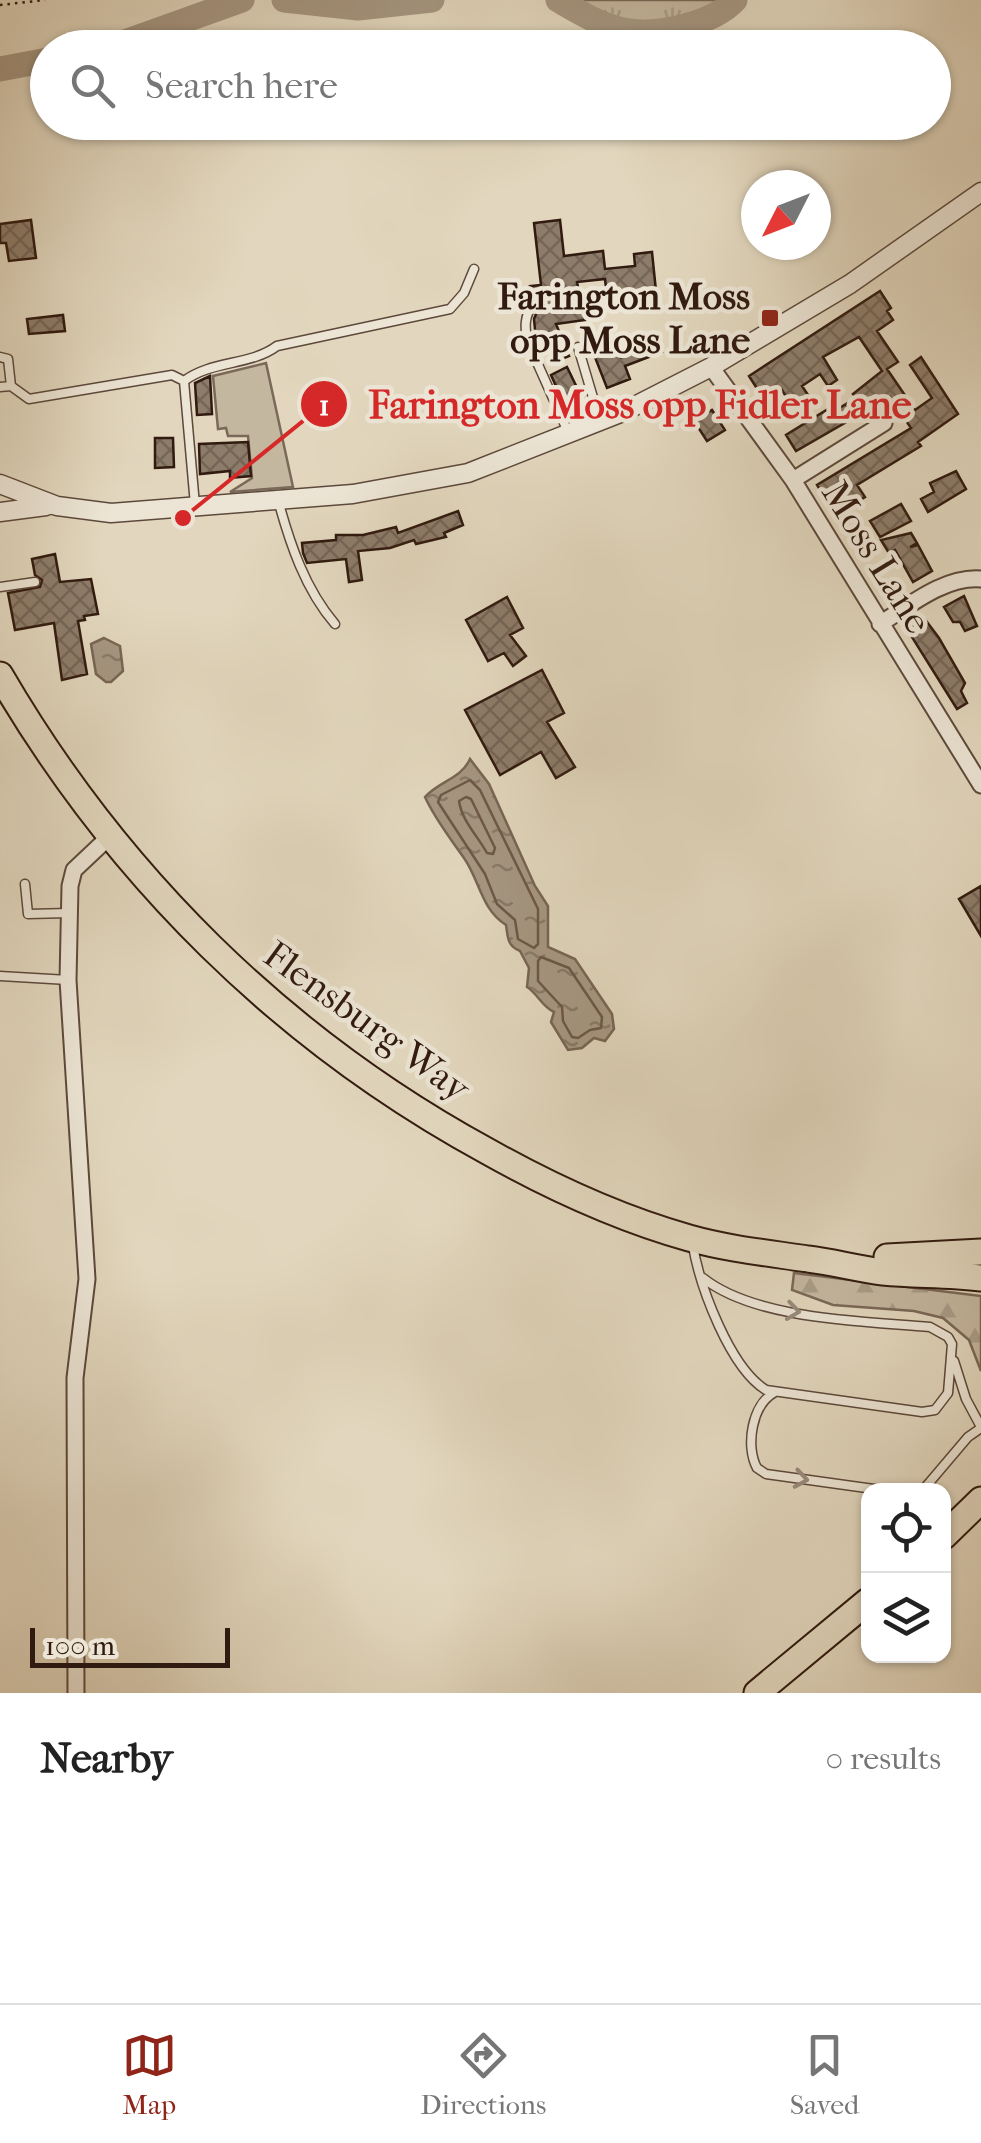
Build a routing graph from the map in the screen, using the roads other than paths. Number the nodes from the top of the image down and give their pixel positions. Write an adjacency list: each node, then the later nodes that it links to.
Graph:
1 (981, 192): 6 (street)
2 (474, 268): 7 (lane)
3 (533, 306): 12 (lane)
4 (578, 347): 10 (lane)
5 (0, 356): 8 (lane)
6 (711, 367): 10 (street); 13 (street, Moss Lane)
7 (184, 380): 8 (lane); 17 (lane)
8 (11, 386): 9 (lane)
9 (0, 388)
10 (600, 421): 12 (street)
11 (884, 423): 13 (street)
12 (569, 434): 15 (street)
13 (792, 480): 23 (street, Moss Lane)
14 (0, 484): 16 (street)
15 (278, 500): 17 (street); 22 (lane)
16 (56, 506): 17 (street); 18 (street)
17 (195, 506)
18 (0, 512)
19 (981, 579): 23 (street)
20 (35, 582): 21 (lane)
21 (0, 587)
22 (335, 624)
23 (880, 624): 25 (street, Moss Lane)
24 (0, 676): 26 (highway, Flensburg Way)
25 (981, 785)
26 (110, 837): 28 (street); 31 (highway, Flensburg Way)
27 (26, 884): 28 (lane)
28 (70, 914): 30 (street)
29 (0, 976): 30 (lane)
30 (68, 980): 46 (street)
31 (692, 1239): 33 (highway, Flensburg Way); 34 (lane)
32 (981, 1252): 33 (highway, Flensburg Way)
33 (808, 1258): 35 (highway, Flensburg Way)
34 (702, 1278): 36 (lane, one-way to 36); 37 (lane)
35 (981, 1278)
36 (953, 1356): 37 (lane); 38 (lane)
37 (775, 1392): 40 (lane, one-way to 40)
38 (981, 1428): 39 (lane)
39 (928, 1483)
40 (861, 1487)
41 (981, 1500): 43 (highway)
42 (981, 1514): 44 (highway)
43 (951, 1532)
44 (951, 1534)
45 (861, 1608): 47 (highway)
46 (76, 1693)
47 (758, 1693)

